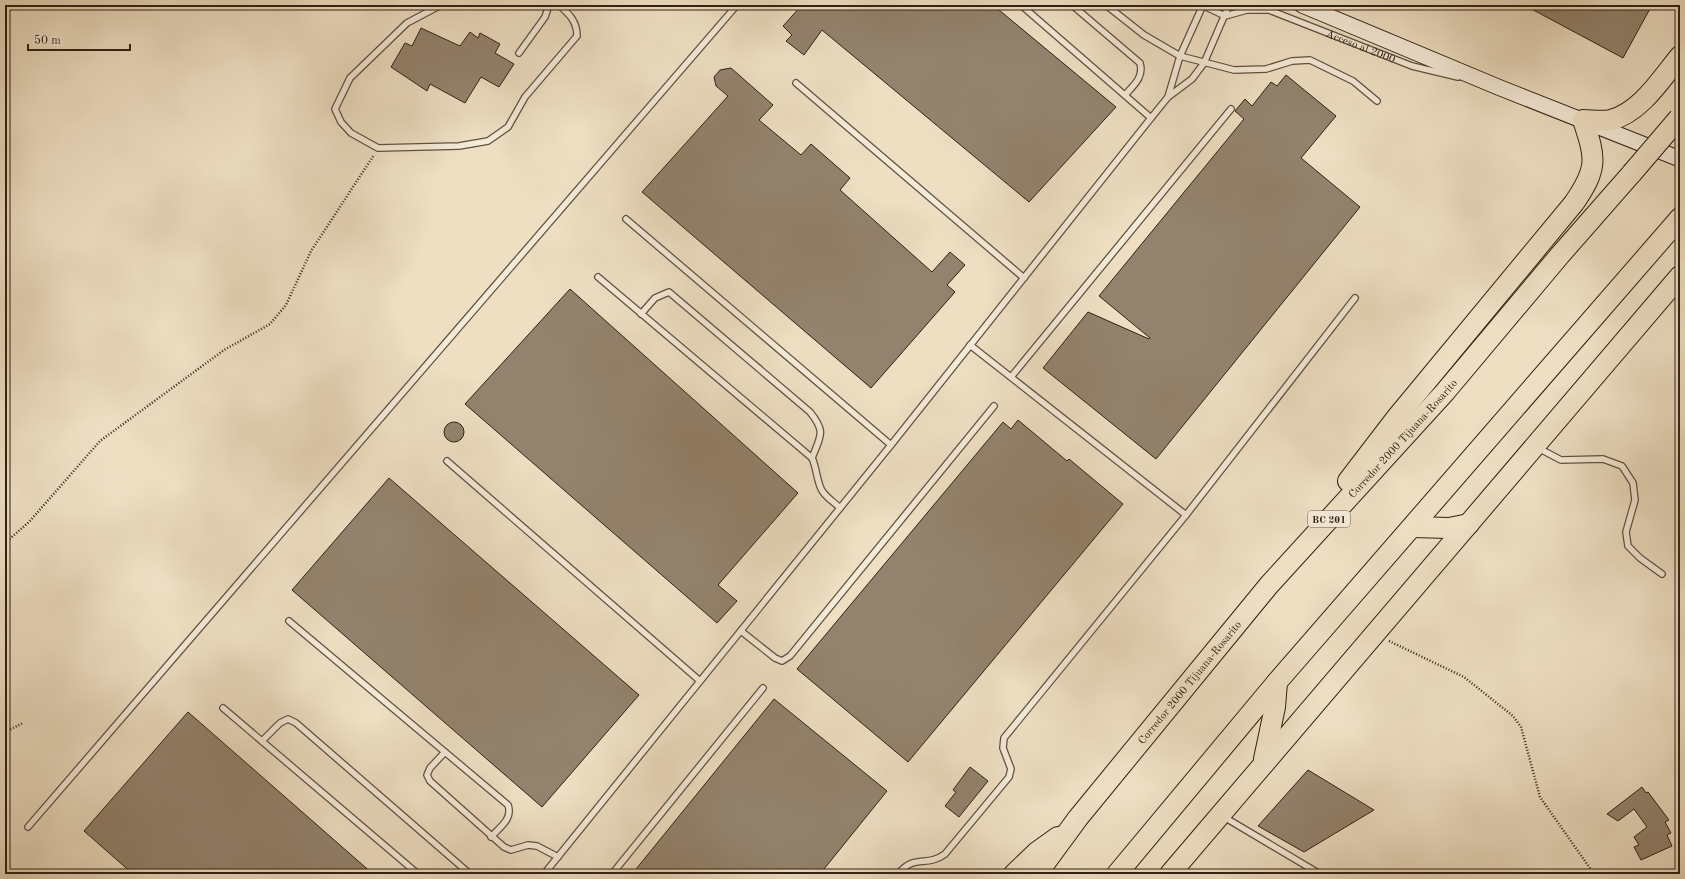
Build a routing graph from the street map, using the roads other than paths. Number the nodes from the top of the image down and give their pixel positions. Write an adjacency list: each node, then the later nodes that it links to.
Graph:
1 (441, 5): 3 (lane)
2 (549, 5): 12 (lane)
3 (558, 5)
4 (737, 5): 56 (lane)
5 (1021, 5): 18 (lane)
6 (1072, 5): 18 (lane)
7 (1106, 5): 13 (lane)
8 (1202, 5): 11 (lane); 13 (lane)
9 (1229, 5): 11 (lane)
10 (1302, 5): 17 (street, Acceso al 2000)
11 (1225, 16): 15 (lane); 17 (lane, Acceso al 2000)
12 (519, 53)
13 (1180, 56): 15 (lane); 19 (lane)
14 (1680, 56): 24 (highway)
15 (1204, 63): 19 (lane); 20 (lane)
16 (796, 83): 30 (lane)
17 (1498, 87): 24 (street, Acceso al 2000)
18 (1125, 95): 22 (lane)
19 (1168, 97): 22 (lane)
20 (1377, 100)
21 (1232, 109): 34 (lane)
22 (1151, 118): 30 (lane)
23 (1680, 118): 45 (highway, Corredor 2000 Tijuana-Rosarito / BC 201, bridge)
24 (1583, 120): 25 (street, Acceso al 2000); 45 (highway)
25 (1680, 159)
26 (1680, 218): 43 (highway)
27 (626, 219): 36 (lane)
28 (1680, 276): 37 (highway)
29 (598, 277): 32 (lane)
30 (1024, 278): 33 (lane)
31 (1355, 298): 41 (lane)
32 (641, 314): 38 (lane); 38 (lane)
33 (970, 345): 34 (lane); 36 (lane)
34 (1011, 377): 41 (lane)
35 (994, 406): 47 (lane)
36 (891, 445): 40 (lane)
37 (1536, 447): 42 (highway); 44 (lane)
38 (812, 458): 40 (lane)
39 (447, 462): 48 (lane)
40 (840, 508): 47 (lane)
41 (1186, 514): 64 (lane)
42 (1469, 524): 43 (highway); 54 (highway)
43 (1413, 527): 49 (highway)
44 (1662, 574)
45 (1269, 585): 57 (highway, Corredor 2000 Tijuana-Rosarito / BC 201)
46 (289, 621): 53 (lane)
47 (741, 631): 48 (lane)
48 (700, 681): 59 (lane)
49 (1277, 682): 54 (highway); 67 (highway)
50 (763, 688): 63 (lane)
51 (223, 708): 52 (lane)
52 (262, 741): 60 (lane); 61 (lane)
53 (445, 752): 58 (lane); 58 (lane)
54 (1263, 763): 55 (highway)
55 (1220, 815): 68 (highway); 69 (lane)
56 (28, 827)
57 (1070, 829): 65 (highway); 66 (highway, Corredor 2000 Tijuana-Rosarito / BC 201)
58 (491, 837): 59 (lane)
59 (558, 857): 62 (lane)
60 (418, 874)
61 (470, 874)
62 (544, 874)
63 (612, 874)
64 (898, 874)
65 (1014, 874)
66 (1037, 874)
67 (1117, 874)
68 (1170, 874)
69 (1320, 874)

